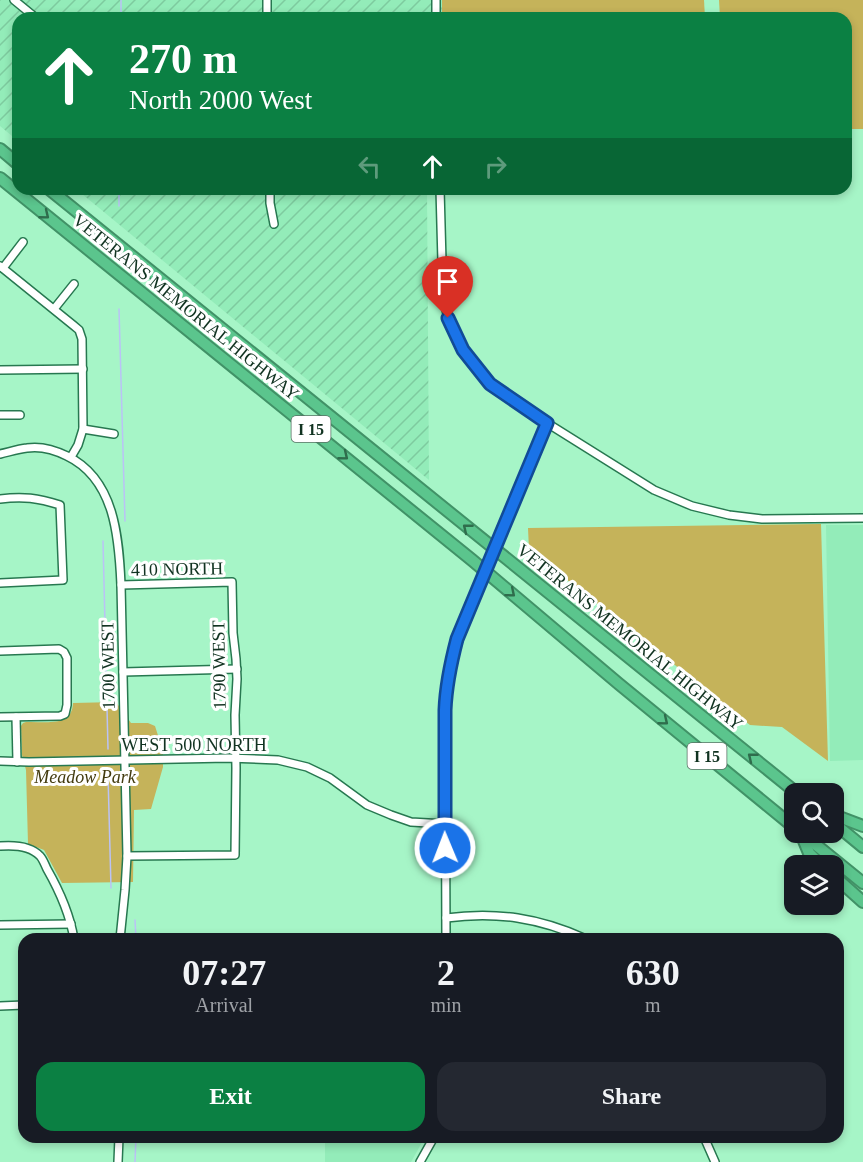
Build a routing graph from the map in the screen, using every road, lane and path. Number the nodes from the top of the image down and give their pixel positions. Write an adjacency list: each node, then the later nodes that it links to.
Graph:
1 (14, 0): 2 (street)
2 (29, 12)
3 (0, 149): 4 (highway)
4 (12, 159)
5 (0, 178): 6 (highway, VETERANS MEMORIAL HIGHWAY / I 15, one-way to 6)
6 (12, 188)
7 (21, 195): 40 (highway, VETERANS MEMORIAL HIGHWAY / I 15, one-way to 40)
8 (56, 195): 39 (highway, VETERANS MEMORIAL HIGHWAY / I 15, one-way to 8)
9 (270, 195): 11 (street)
10 (440, 195): 20 (street)
11 (274, 225)
12 (23, 242): 13 (street)
13 (1, 267): 15 (street)
14 (74, 284): 15 (street)
15 (54, 309): 16 (street)
16 (83, 369): 17 (street); 21 (street)
17 (0, 370)
18 (0, 415): 19 (street)
19 (20, 415)
20 (547, 423): 26 (street); 42 (street, bridge)
21 (83, 429): 22 (street); 24 (street)
22 (114, 434)
23 (0, 454): 24 (street)
24 (70, 457): 29 (street, 1700 WEST)
25 (0, 500): 28 (street)
26 (863, 518)
27 (232, 582): 29 (street, 410 NORTH); 31 (street, 1790 WEST)
28 (0, 584)
29 (122, 585): 32 (street, 1700 WEST)
30 (0, 651): 34 (street)
31 (237, 669): 32 (street); 35 (street, 1790 WEST)
32 (123, 672): 37 (street, 1700 WEST)
33 (0, 717): 34 (street)
34 (16, 717): 38 (street)
35 (236, 758): 37 (street, WEST 500 NORTH); 42 (street, WEST 500 NORTH); 48 (street, 1790 WEST)
36 (0, 760): 38 (street, WEST 500 NORTH)
37 (125, 760): 38 (street, WEST 500 NORTH); 48 (street, 1700 WEST)
38 (17, 762)
39 (784, 783)
40 (784, 819)
41 (844, 819): 43 (highway)
42 (445, 824): 52 (street)
43 (863, 826)
44 (844, 831): 47 (highway)
45 (813, 843): 49 (highway)
46 (0, 846): 53 (street)
47 (863, 847)
48 (127, 856): 56 (street, 1700 WEST)
49 (863, 883)
50 (844, 885): 51 (highway)
51 (863, 902)
52 (446, 918): 57 (street); 58 (street)
53 (71, 924): 54 (street); 55 (street)
54 (0, 925)
55 (73, 933)
56 (121, 933)
57 (446, 933)
58 (571, 933)
59 (18, 1005): 60 (street)
60 (0, 1006)
61 (119, 1143): 64 (street)
62 (431, 1143): 65 (street)
63 (707, 1143): 66 (street)
64 (118, 1162)
65 (420, 1162)
66 (715, 1162)

